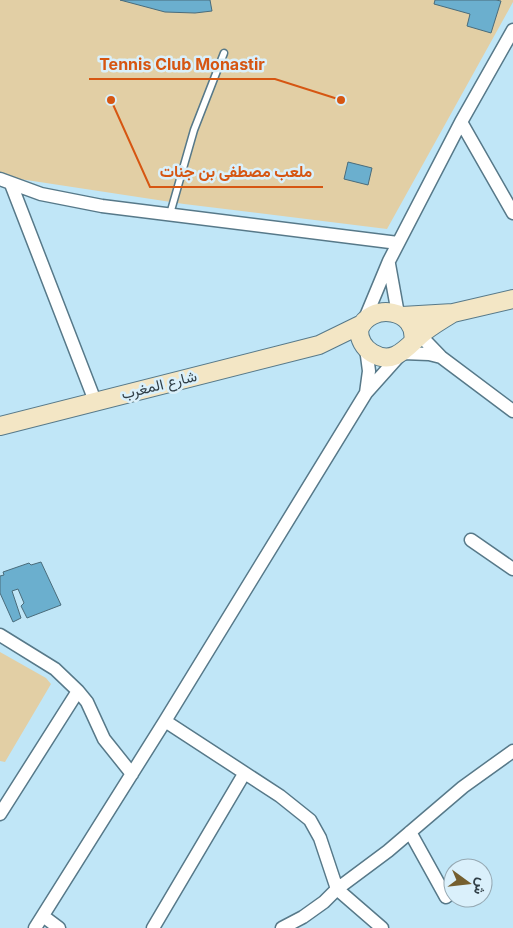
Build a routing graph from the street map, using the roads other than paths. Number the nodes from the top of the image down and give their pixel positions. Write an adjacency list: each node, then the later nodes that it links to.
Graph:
1 (513, 30): 3 (street)
2 (224, 53): 6 (lane)
3 (461, 122): 5 (street); 7 (street)
4 (6, 182): 6 (street); 17 (street)
5 (513, 213)
6 (170, 214): 7 (street)
7 (398, 243): 8 (street)
8 (389, 262): 11 (street); 12 (street)
9 (513, 299): 10 (main road, شارع المغرب)
10 (453, 314): 12 (main road, شارع المغرب); 12 (main road, شارع المغرب)
11 (362, 323): 12 (main road, شارع المغرب); 13 (main road, شارع المغرب); 14 (main road)
12 (407, 334): 14 (main road, شارع المغرب); 15 (street); 15 (street); 16 (street)
13 (319, 345): 14 (main road, شارع المغرب); 17 (main road, شارع المغرب)
14 (366, 348): 16 (street)
15 (441, 357): 18 (street)
16 (366, 393): 24 (street)
17 (96, 401): 19 (main road, شارع المغرب)
18 (513, 410)
19 (0, 426)
20 (470, 540): 21 (street)
21 (513, 570)
22 (0, 635): 23 (street)
23 (78, 691): 26 (street); 28 (street)
24 (165, 721): 26 (street); 27 (street)
25 (513, 751): 29 (street)
26 (132, 774): 32 (street)
27 (244, 774): 30 (street); 36 (street)
28 (0, 814)
29 (410, 832): 30 (street); 31 (street)
30 (337, 889): 33 (street); 37 (street)
31 (443, 892)
32 (43, 916): 34 (street); 35 (street)
33 (286, 927)
34 (35, 928)
35 (60, 928)
36 (152, 928)
37 (382, 928)

